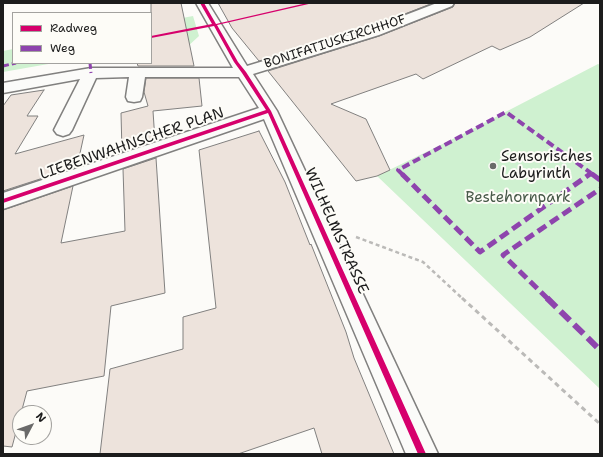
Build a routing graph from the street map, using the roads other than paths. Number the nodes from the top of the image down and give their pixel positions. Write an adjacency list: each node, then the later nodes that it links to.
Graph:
1 (202, 3): 4 (street, WILHELMSTRASSE)
2 (448, 3): 4 (street, BONIFATIUSKIRCHHOF)
3 (138, 72): 4 (street, BONIFATIUSKIRCHHOF); 5 (street, BONIFATIUSKIRCHHOF); 7 (street)
4 (244, 72): 8 (street, WILHELMSTRASSE)
5 (91, 73): 6 (street, BONIFATIUSKIRCHHOF); 9 (street)
6 (3, 88)
7 (134, 97)
8 (269, 111): 10 (street, LIEBENWAHNSCHER PLAN); 11 (street, WILHELMSTRASSE)
9 (63, 130)
10 (3, 201)
11 (422, 454)

